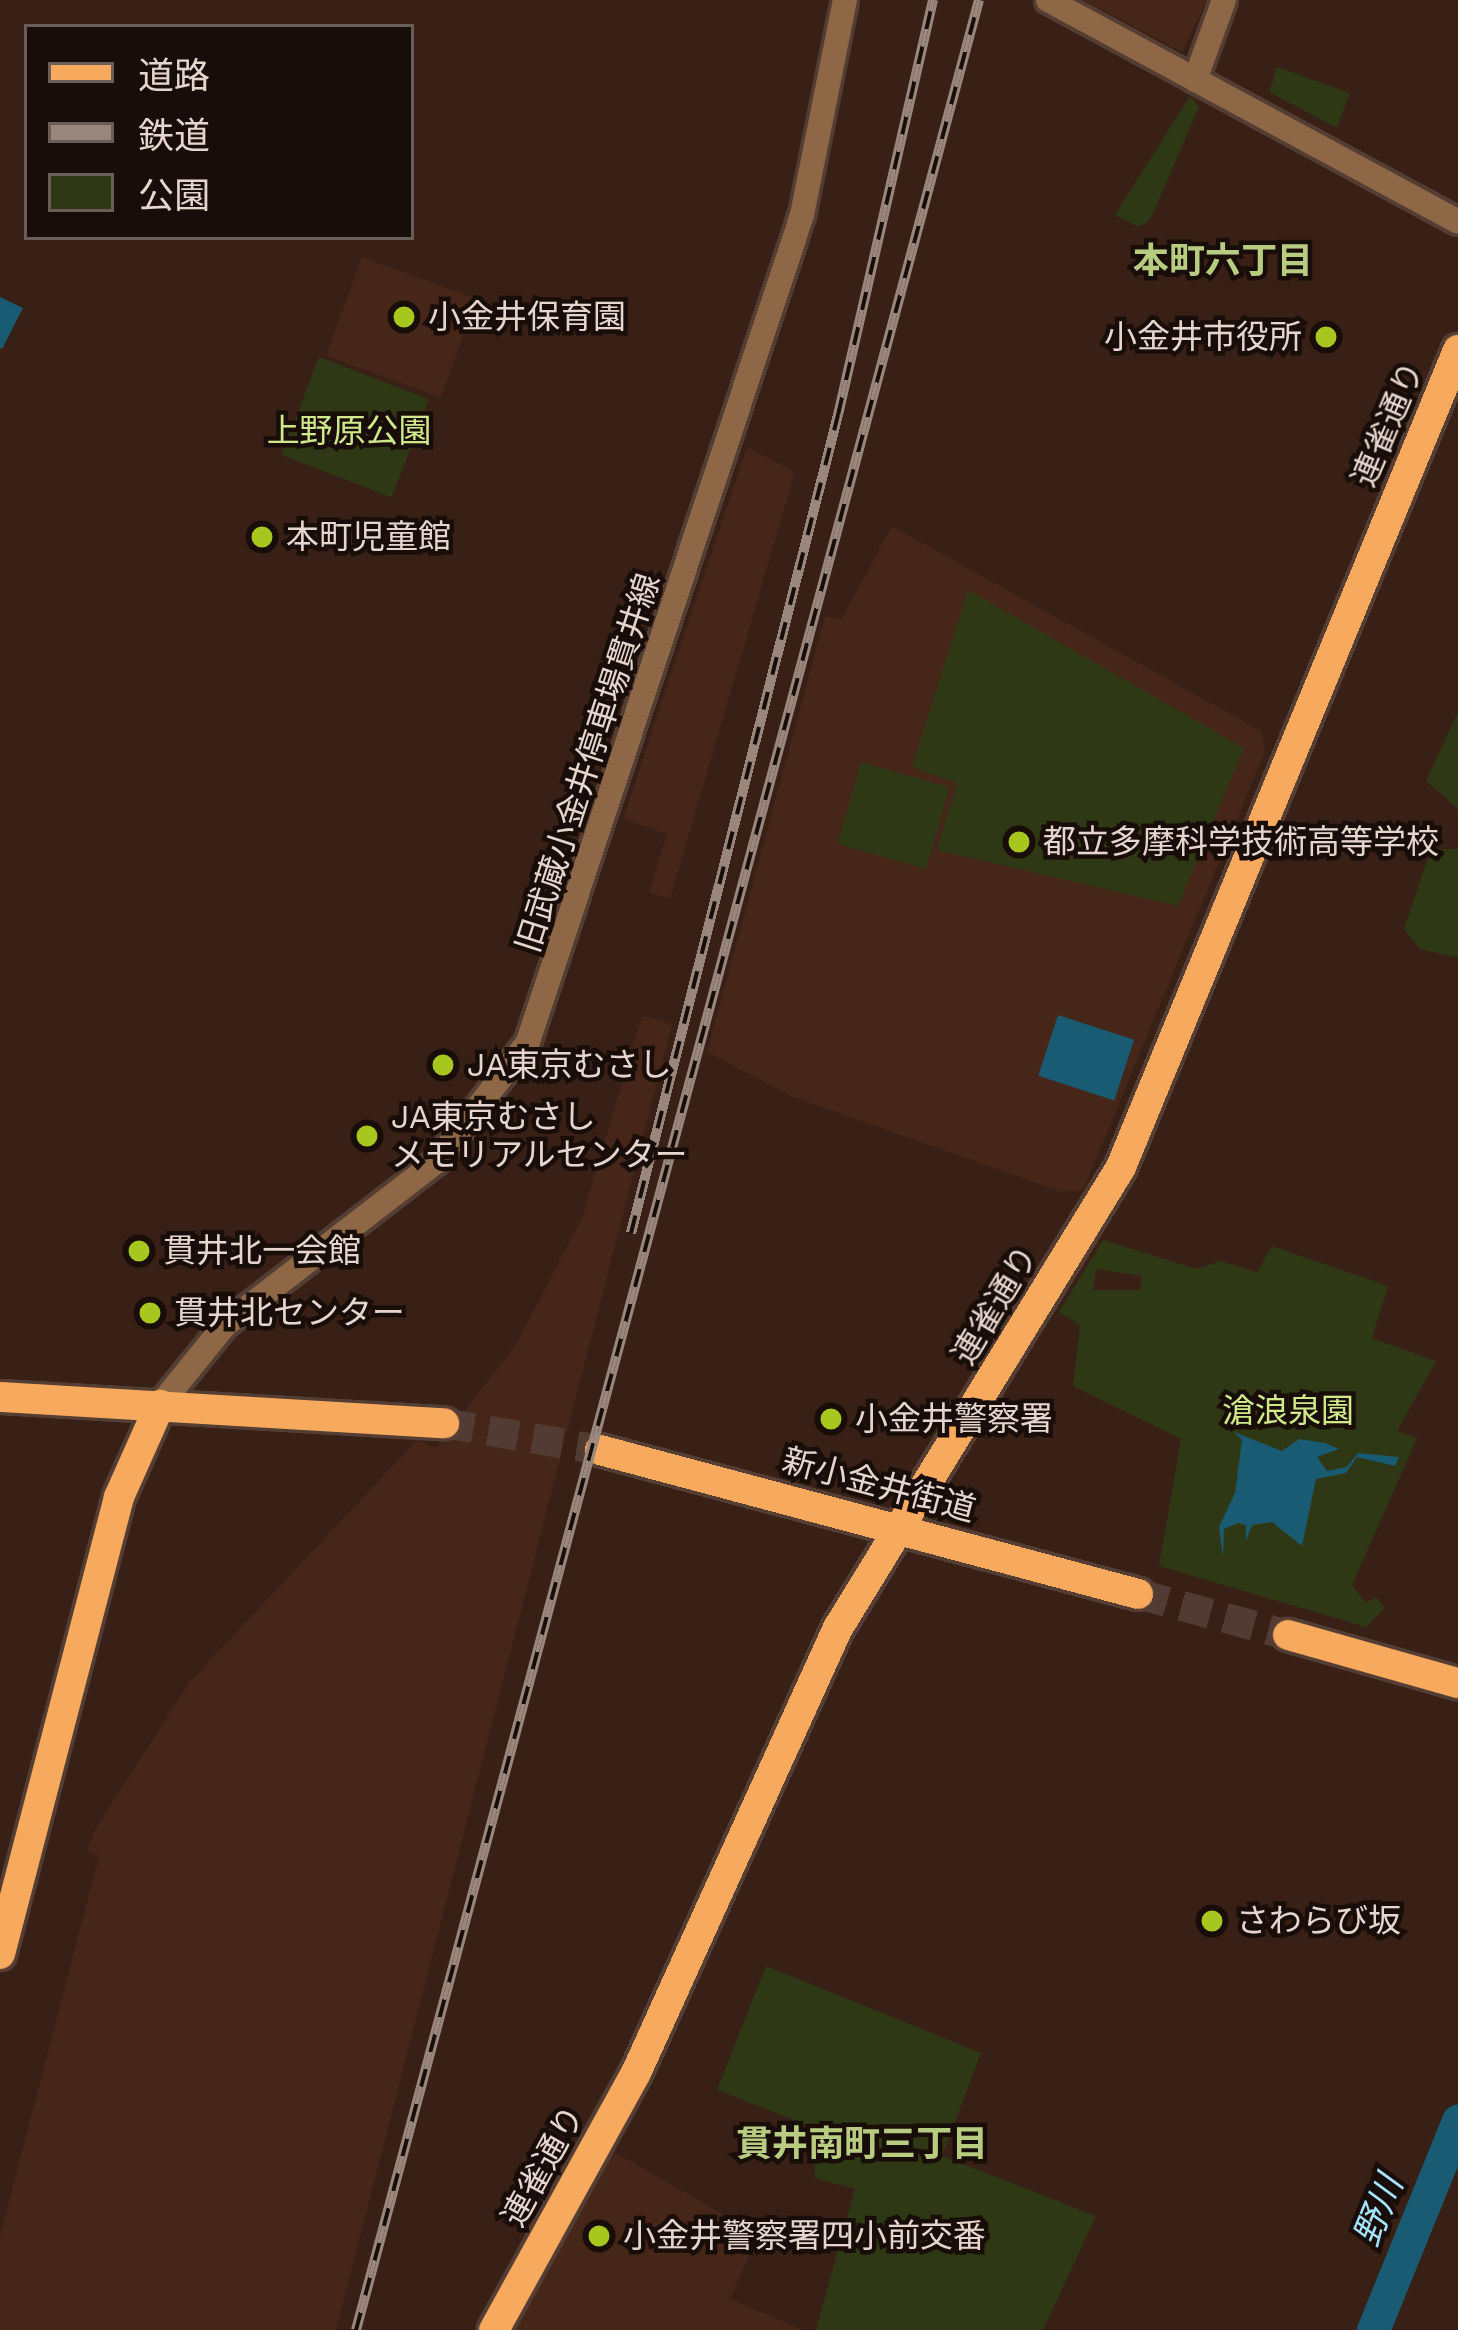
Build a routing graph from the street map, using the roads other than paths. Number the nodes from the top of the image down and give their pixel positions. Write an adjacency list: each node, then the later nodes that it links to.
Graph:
1 (845, 0): 8 (street, 旧武蔵小金井停車場貫井線)
2 (1048, 0): 4 (street)
3 (1224, 0): 4 (street)
4 (1195, 80): 5 (street)
5 (1458, 222)
6 (1458, 350): 11 (main road, 連雀通り)
7 (0, 1396): 8 (main road)
8 (160, 1406): 9 (main road); 15 (main road)
9 (444, 1423)
10 (600, 1450): 11 (main road, 新小金井街道)
11 (899, 1528): 12 (main road, 新小金井街道); 16 (main road, 連雀通り)
12 (1138, 1594)
13 (1288, 1635): 14 (main road)
14 (1458, 1683)
15 (0, 1954)
16 (494, 2330)

